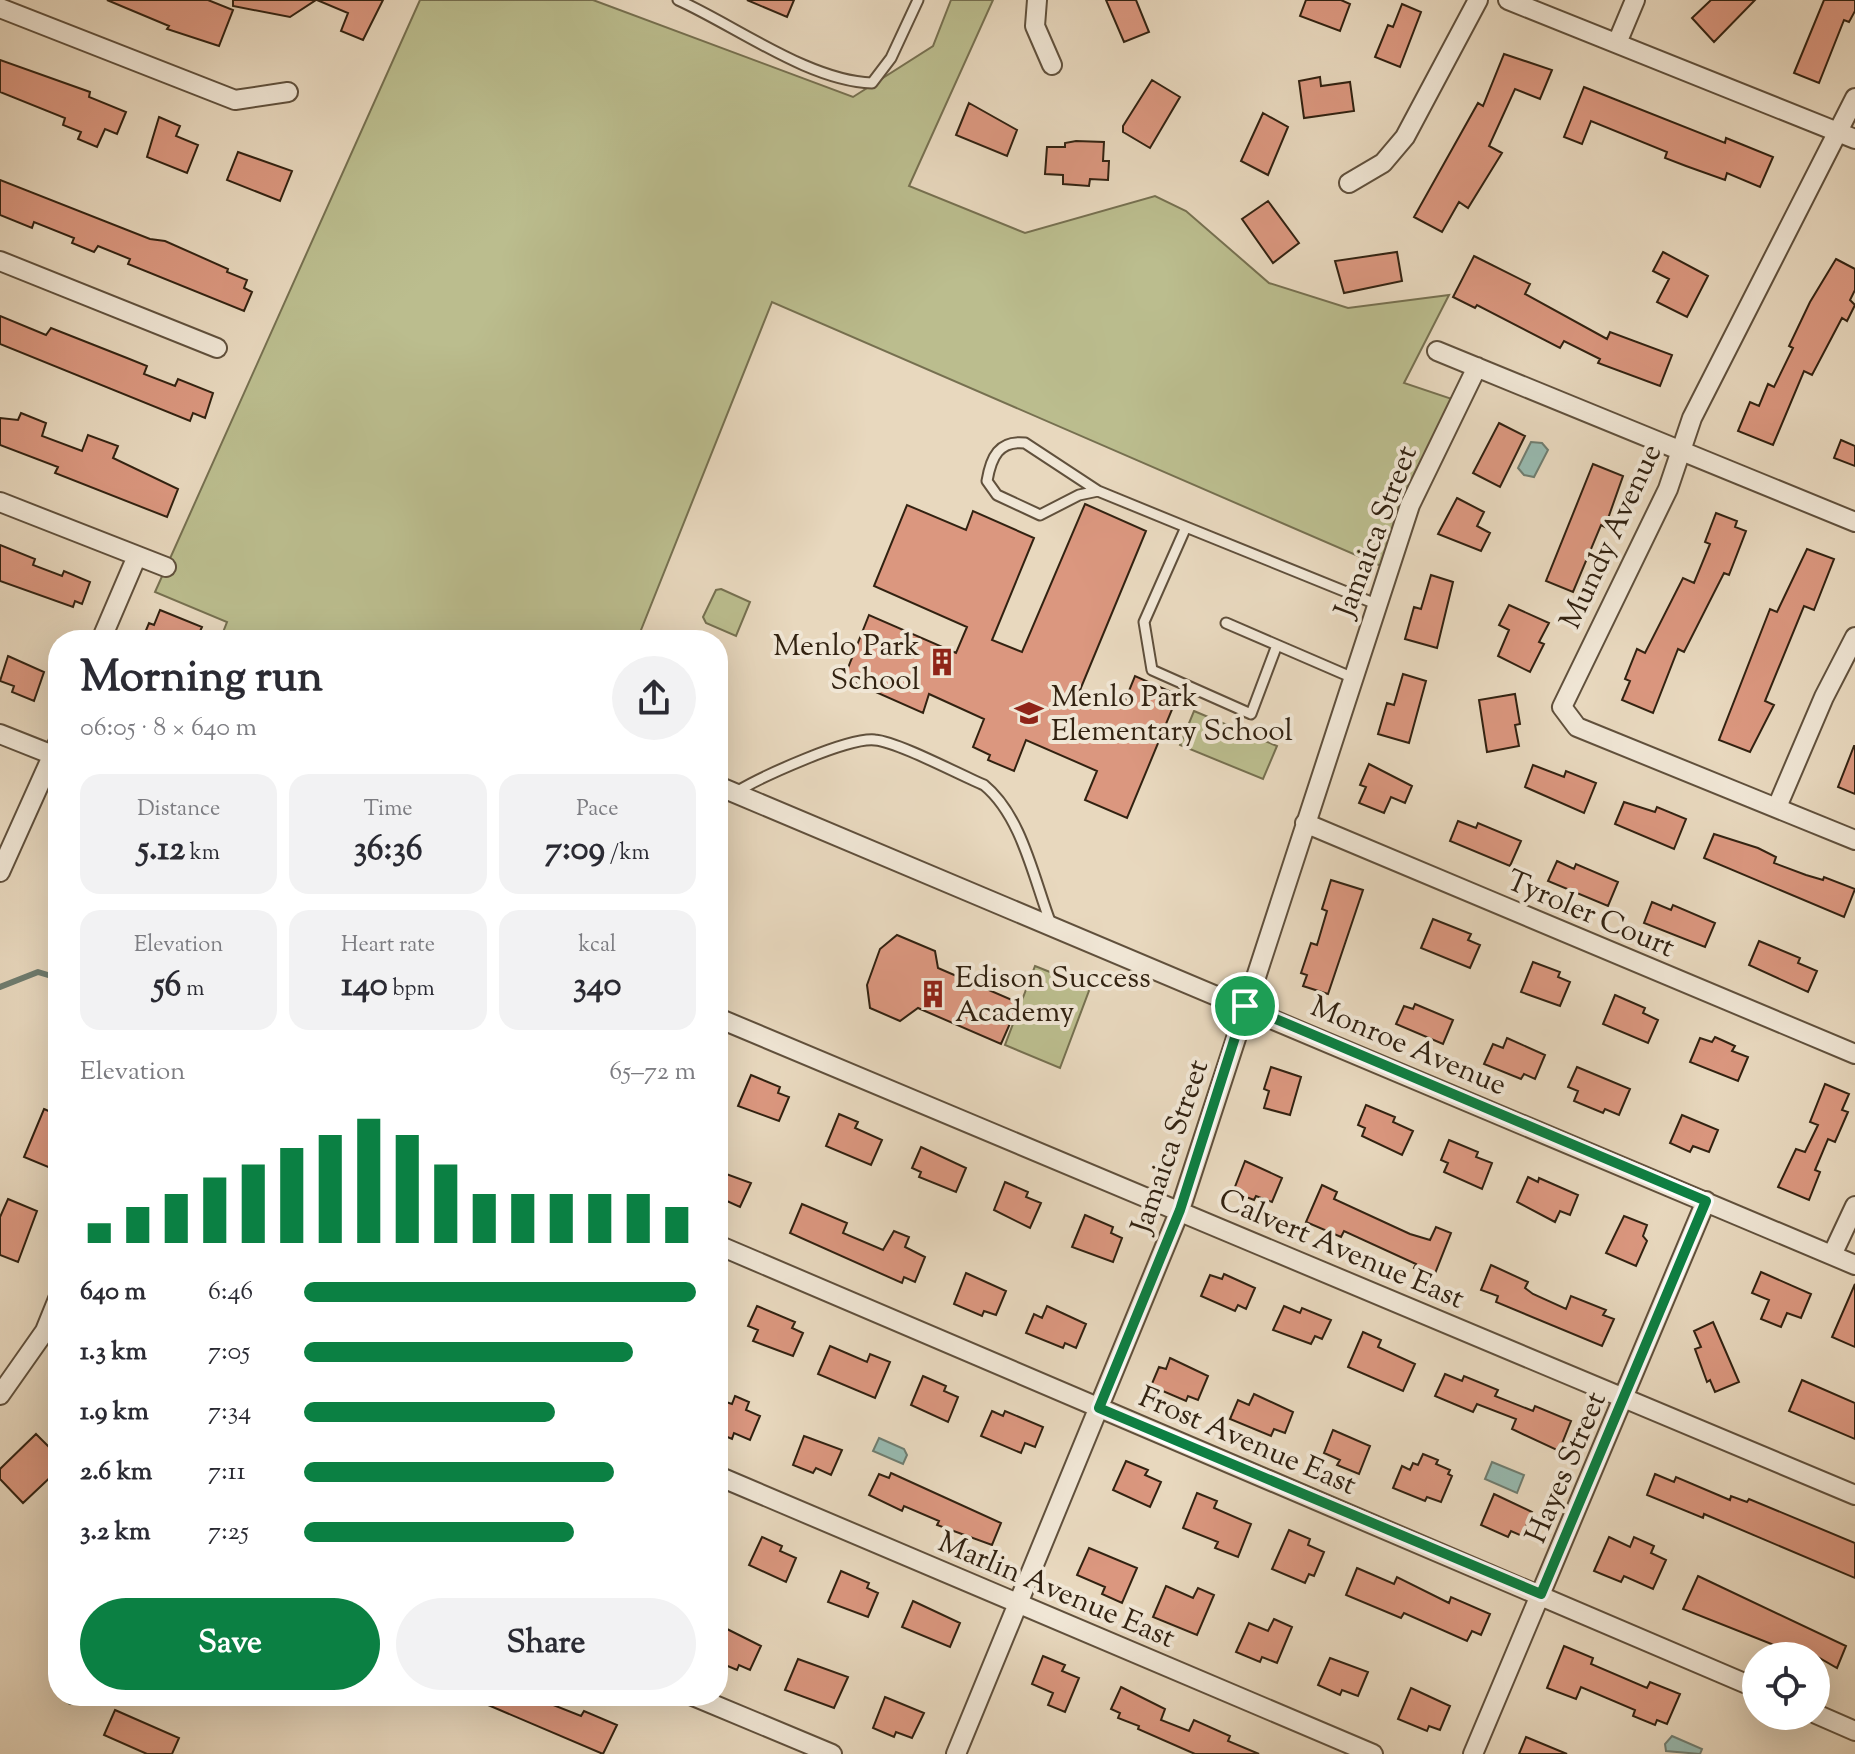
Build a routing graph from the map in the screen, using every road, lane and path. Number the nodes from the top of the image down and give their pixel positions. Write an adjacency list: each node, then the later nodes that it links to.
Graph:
1 (678, 0): 2 (lane)
2 (918, 0)
3 (1037, 0): 9 (street)
4 (1478, 0): 14 (street)
5 (1508, 0): 8 (street)
6 (1635, 0): 8 (street)
7 (0, 8): 10 (street)
8 (1617, 43): 12 (street)
9 (1052, 65)
10 (288, 92)
11 (1855, 98): 12 (street, Mundy Avenue)
12 (1837, 131): 13 (street); 19 (street, Mundy Avenue)
13 (1855, 139)
14 (1349, 183)
15 (0, 261): 16 (street)
16 (217, 348)
17 (1437, 351): 18 (street)
18 (1477, 367): 19 (street); 26 (street, Jamaica Street)
19 (1681, 451): 22 (street); 37 (street, Mundy Avenue)
20 (1098, 491): 20 (lane); 23 (lane)
21 (0, 502): 24 (street)
22 (1855, 522)
23 (1186, 527): 26 (lane); 30 (lane)
24 (137, 556): 25 (street); 28 (street)
25 (166, 567)
26 (1376, 604): 31 (street, Jamaica Street)
27 (1226, 623): 30 (lane)
28 (105, 630)
29 (1855, 637): 37 (street)
30 (1277, 645): 31 (lane)
31 (1351, 677): 38 (street, Jamaica Street)
32 (0, 734): 33 (street)
33 (48, 749)
34 (48, 769): 40 (street)
35 (728, 789): 41 (street, Monroe Avenue)
36 (728, 789): 41 (lane)
37 (1777, 807): 39 (street, Mundy Avenue)
38 (1305, 823): 42 (street, Jamaica Street); 44 (street, Tyroler Court)
39 (1855, 840)
40 (0, 872)
41 (1051, 924): 42 (street, Monroe Avenue)
42 (1245, 1006): 45 (street, Monroe Avenue); 47 (street, Jamaica Street)
43 (728, 1022): 47 (street, Calvert Avenue East)
44 (1855, 1054)
45 (1706, 1201): 49 (street, Monroe Avenue); 53 (street, Hayes Street)
46 (1855, 1206): 49 (street)
47 (1180, 1210): 53 (street, Calvert Avenue East); 54 (street, Jamaica Street)
48 (728, 1249): 54 (street, Frost Avenue East)
49 (1832, 1255): 50 (street, Monroe Avenue)
50 (1855, 1265)
51 (48, 1324): 52 (street)
52 (0, 1395)
53 (1625, 1399): 56 (street, Calvert Avenue East); 57 (street, Hayes Street)
54 (1099, 1408): 57 (street, Frost Avenue East); 58 (street, Jamaica Street)
55 (728, 1480): 58 (street, Marlin Avenue East)
56 (1855, 1495)
57 (1541, 1594): 59 (street, Frost Avenue East); 66 (street, Hayes Street)
58 (1017, 1603): 64 (street, Jamaica Street); 65 (street, Marlin Avenue East)
59 (1742, 1682)
60 (717, 1706): 63 (street)
61 (1830, 1720): 62 (street)
62 (1855, 1731)
63 (832, 1754)
64 (956, 1754)
65 (1373, 1754)
66 (1473, 1754)

